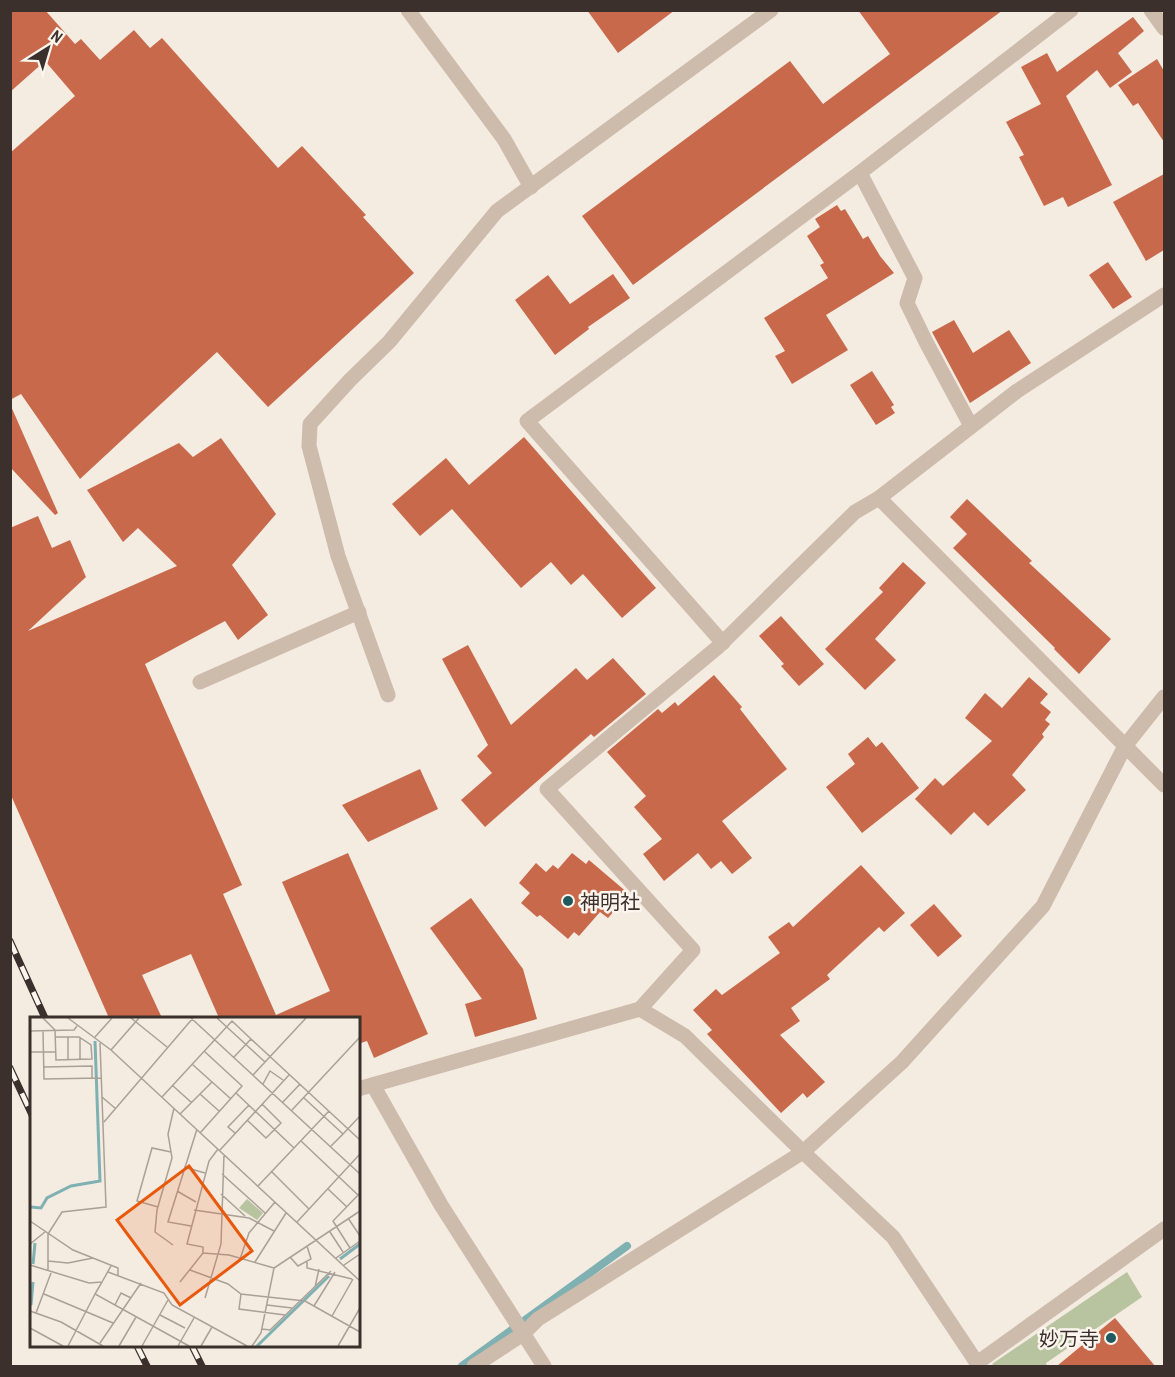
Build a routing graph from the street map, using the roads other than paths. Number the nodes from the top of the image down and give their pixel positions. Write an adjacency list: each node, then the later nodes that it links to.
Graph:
1 (408, 10): 7 (street)
2 (771, 10): 7 (street)
3 (1071, 10): 6 (street)
4 (1151, 10): 5 (street)
5 (1164, 28)
6 (860, 173): 9 (street); 12 (street)
7 (531, 187): 11 (street)
8 (1164, 295): 9 (street)
9 (971, 426): 10 (street)
10 (879, 498): 12 (street); 16 (street)
11 (359, 612): 13 (street); 14 (street)
12 (723, 643): 18 (street)
13 (200, 682)
14 (388, 695)
15 (1164, 697): 16 (street)
16 (1125, 746): 17 (street); 20 (street)
17 (1164, 785)
18 (640, 1009): 19 (street); 20 (street)
19 (366, 1087): 22 (street)
20 (803, 1152): 22 (street); 23 (street)
21 (1164, 1229): 23 (street)
22 (523, 1334): 24 (street); 25 (street)
23 (978, 1365)
24 (474, 1366)
25 (544, 1366)

